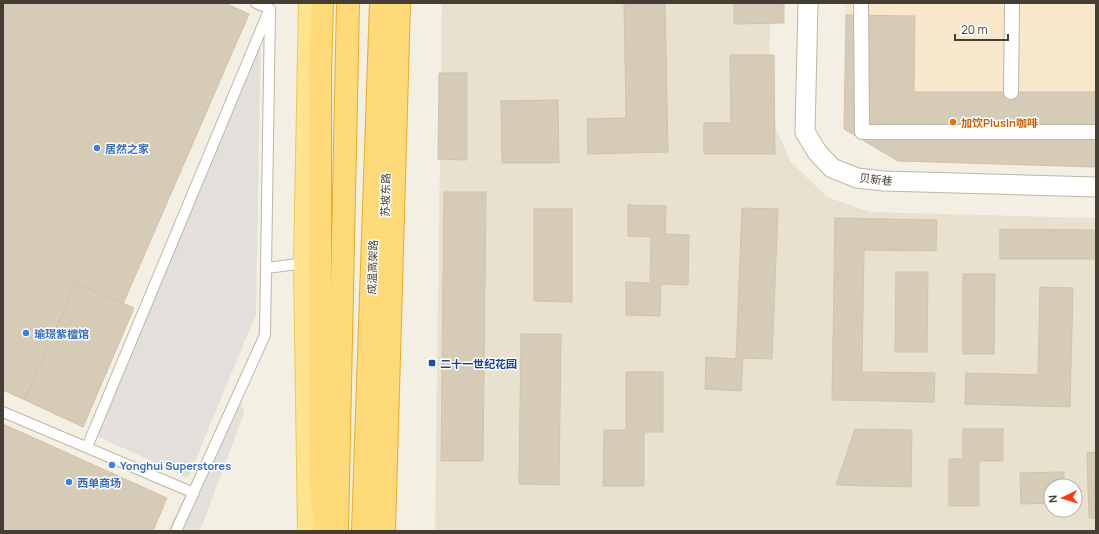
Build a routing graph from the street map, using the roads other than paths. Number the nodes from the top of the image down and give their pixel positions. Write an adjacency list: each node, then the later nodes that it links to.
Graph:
1 (256, 3): 11 (lane)
2 (310, 3): 15 (main road)
3 (322, 3): 22 (highway)
4 (348, 3): 23 (highway)
5 (381, 3): 24 (highway, 成温高架路)
6 (391, 3): 25 (main road, 苏坡东路)
7 (399, 3): 26 (highway)
8 (808, 3): 14 (street, 贝新巷)
9 (861, 3): 13 (street)
10 (1012, 3): 12 (street)
11 (270, 9): 16 (lane); 18 (lane)
12 (1011, 92)
13 (1096, 132)
14 (1096, 187)
15 (305, 263): 16 (lane); 21 (main road)
16 (267, 268): 19 (lane)
17 (3, 412): 18 (lane)
18 (87, 447): 19 (lane)
19 (194, 493): 20 (lane)
20 (176, 531)
21 (310, 531)
22 (325, 531)
23 (337, 531)
24 (363, 531)
25 (379, 531)
26 (384, 531)

